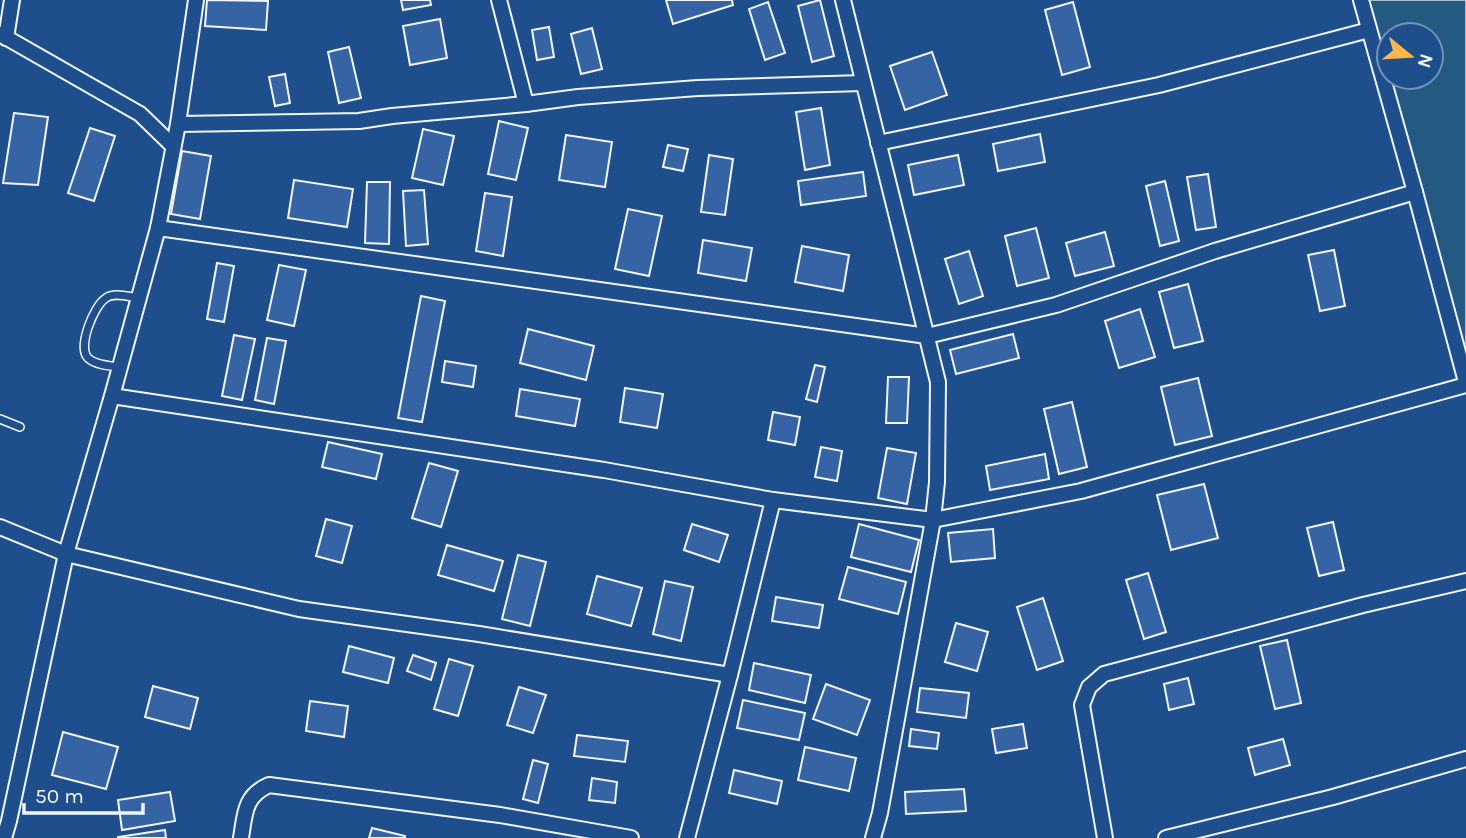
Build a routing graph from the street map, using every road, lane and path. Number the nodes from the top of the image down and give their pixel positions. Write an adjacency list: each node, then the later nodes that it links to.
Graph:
1 (12, 0): 7 (street)
2 (196, 0): 10 (street)
3 (499, 0): 9 (street)
4 (843, 0): 8 (street)
5 (1361, 0): 6 (street)
6 (1369, 30): 11 (street); 13 (street)
7 (3, 36): 12 (street)
8 (863, 83): 9 (street); 11 (street)
9 (526, 104): 10 (street)
10 (178, 124): 12 (street)
11 (878, 143): 16 (street)
12 (173, 145): 14 (street)
13 (1415, 192): 16 (street); 18 (street)
14 (158, 228): 15 (street); 16 (street)
15 (139, 298): 17 (street); 17 (lane)
16 (927, 336): 23 (street)
17 (120, 368): 19 (street)
18 (1466, 383): 23 (street)
19 (112, 396): 22 (street); 25 (street)
20 (0, 419): 21 (lane)
21 (20, 428)
22 (773, 500): 23 (street); 27 (street)
23 (933, 520): 34 (street)
24 (0, 527): 25 (street)
25 (66, 554): 27 (street); 29 (street)
26 (1466, 581): 35 (street)
27 (730, 675): 33 (street)
28 (1466, 759): 36 (street)
29 (4, 820): 30 (street)
30 (4, 838)
31 (240, 838): 32 (street)
32 (631, 838)
33 (687, 838)
34 (873, 838)
35 (1105, 838)
36 (1166, 838)

